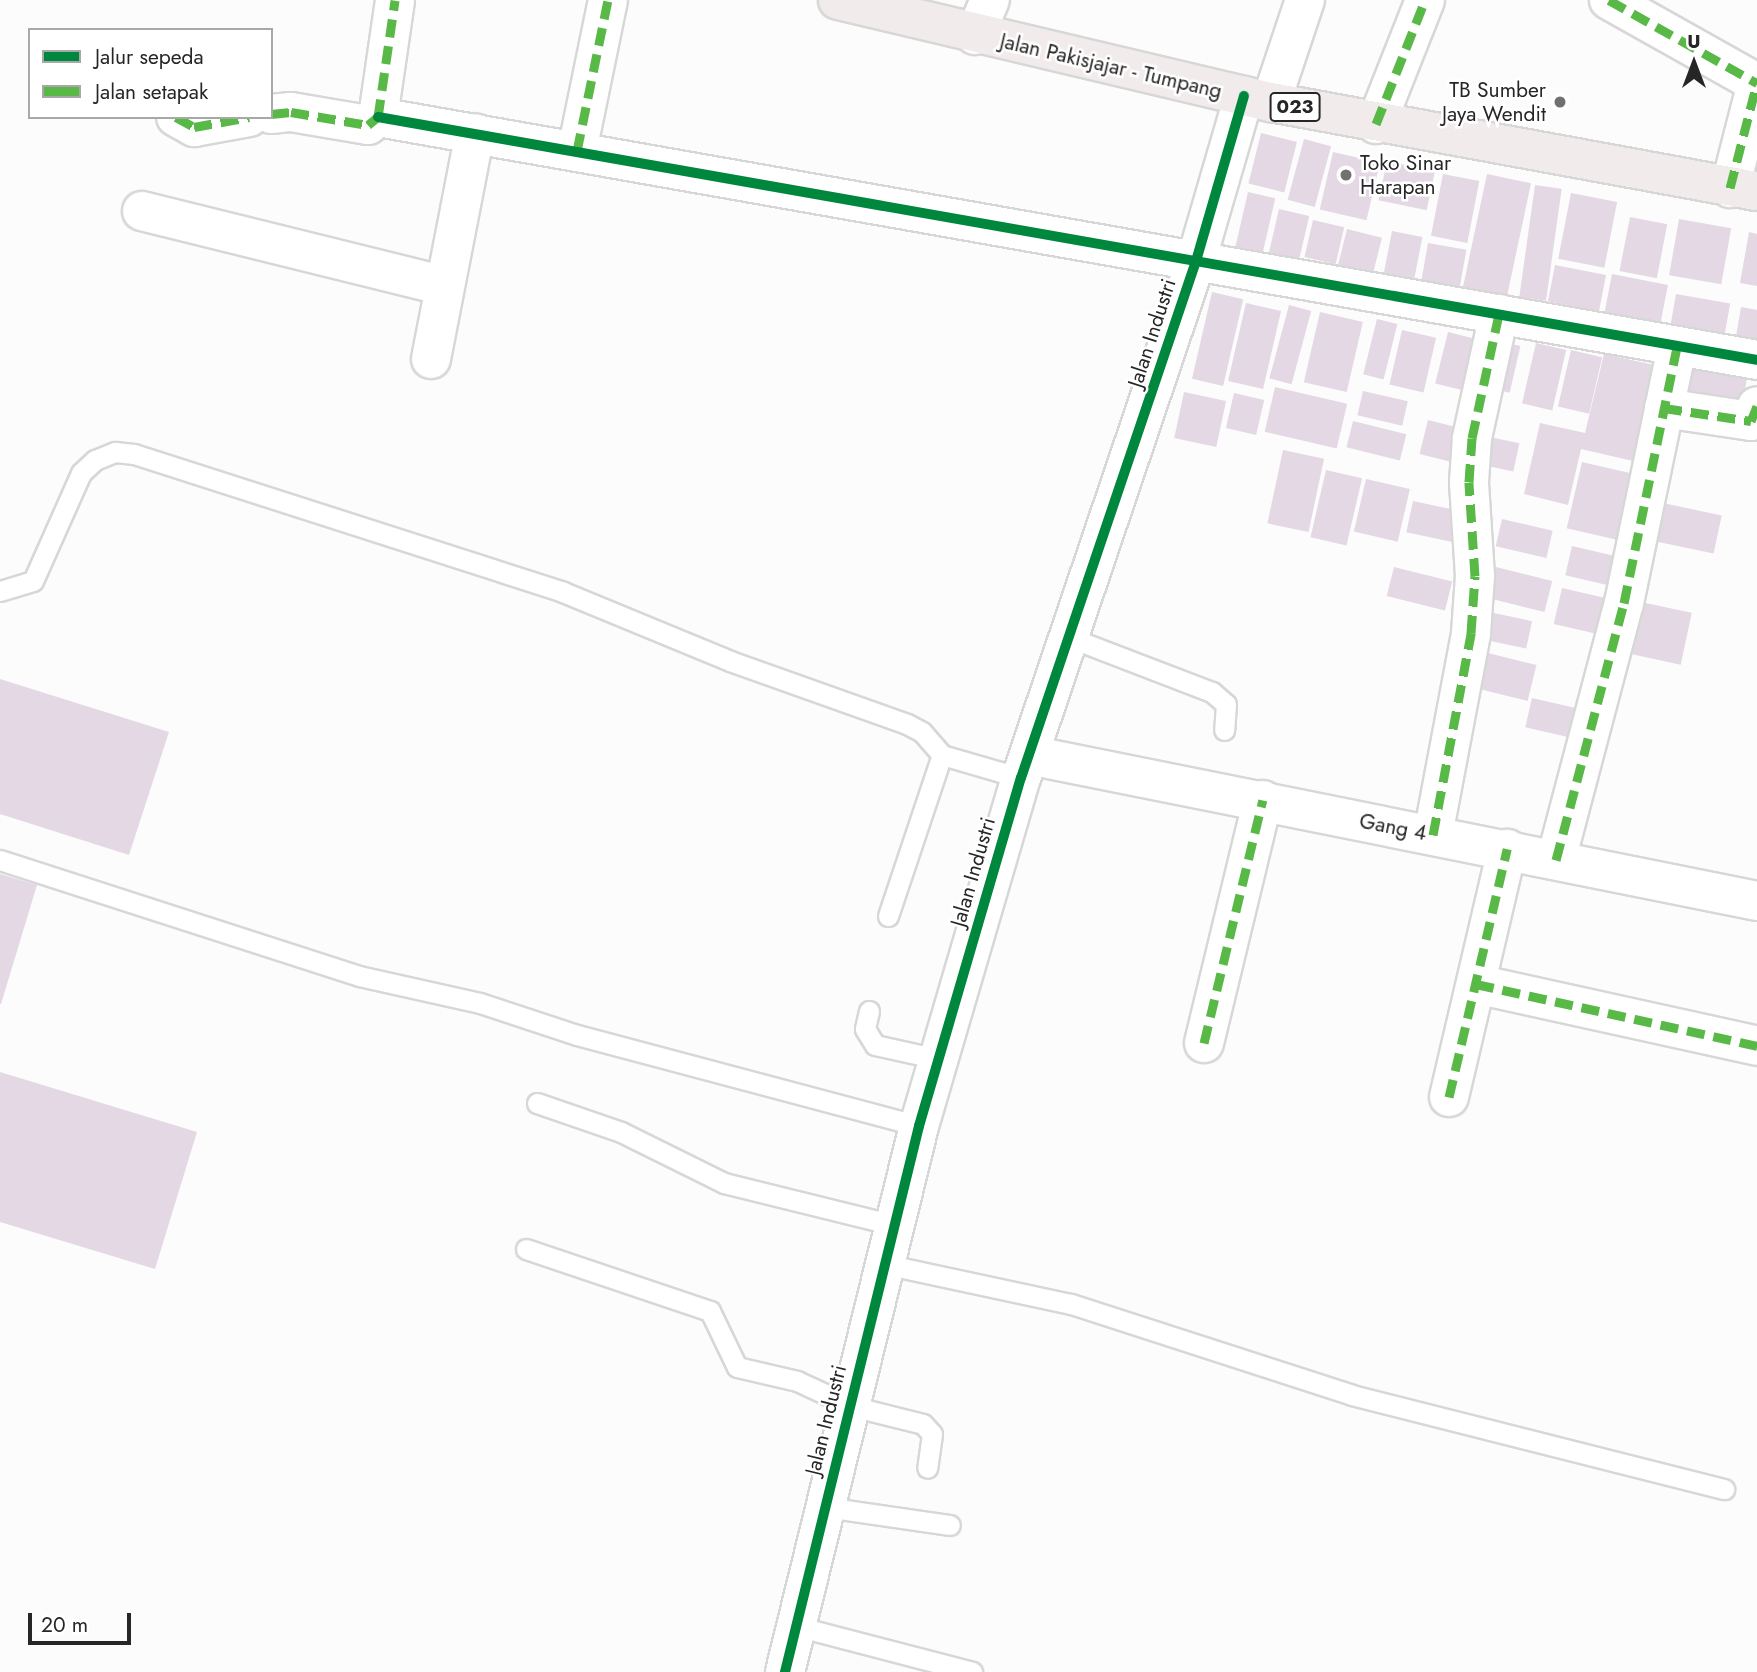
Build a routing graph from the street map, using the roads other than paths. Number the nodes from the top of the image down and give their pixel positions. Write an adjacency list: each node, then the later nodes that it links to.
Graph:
1 (395, 0): 12 (street)
2 (608, 0): 17 (street)
3 (838, 0): 8 (main road, Jalan Pakisjajar - Tumpang / 023)
4 (990, 0): 8 (street)
5 (1305, 0): 10 (street, Jalan Industri)
6 (1426, 0): 15 (street)
7 (1609, 0): 9 (street)
8 (975, 35): 10 (main road, Jalan Pakisjajar - Tumpang / 023)
9 (1757, 83): 18 (street)
10 (1258, 99): 15 (main road, Jalan Pakisjajar - Tumpang / 023); 20 (street, Jalan Industri)
11 (273, 114): 12 (street)
12 (378, 117): 16 (street)
13 (180, 119): 14 (street)
14 (238, 119)
15 (1376, 124): 18 (main road, Jalan Pakisjajar - Tumpang / 023)
16 (475, 134): 17 (street); 21 (street)
17 (577, 151): 20 (street)
18 (1744, 190)
19 (142, 211): 21 (street)
20 (1196, 261): 22 (street); 29 (street, Jalan Industri)
21 (444, 286): 24 (street)
22 (1499, 314): 23 (street); 34 (street)
23 (1677, 346): 25 (street); 27 (street)
24 (430, 359)
25 (1757, 360)
26 (1757, 406): 27 (street)
27 (1664, 408): 37 (street)
28 (0, 591): 31 (lane)
29 (1071, 638): 30 (lane); 32 (street, Jalan Industri)
30 (1224, 730)
31 (942, 755): 32 (lane); 39 (lane)
32 (1025, 767): 33 (street, Gang 4); 44 (street, Jalan Industri)
33 (1263, 800): 34 (street, Gang 4); 42 (street)
34 (1433, 835): 35 (street, Gang 4)
35 (1507, 849): 37 (street, Gang 4); 40 (street)
36 (0, 860): 47 (lane)
37 (1556, 860): 38 (street, Gang 4)
38 (1757, 901)
39 (888, 916)
40 (1476, 984): 43 (street); 45 (street)
41 (869, 1011): 44 (lane)
42 (1204, 1043)
43 (1757, 1046)
44 (938, 1059): 47 (street, Jalan Industri)
45 (1449, 1097)
46 (537, 1103): 48 (lane)
47 (919, 1126): 48 (street, Jalan Industri)
48 (894, 1225): 50 (street, Jalan Industri)
49 (526, 1249): 51 (lane)
50 (884, 1264): 51 (street, Jalan Industri); 53 (lane)
51 (850, 1405): 52 (lane); 54 (street, Jalan Industri)
52 (927, 1468)
53 (1724, 1489)
54 (825, 1507): 55 (lane); 56 (street, Jalan Industri)
55 (950, 1525)
56 (796, 1626): 57 (street, Jalan Industri); 58 (lane)
57 (785, 1672)
58 (972, 1672)

